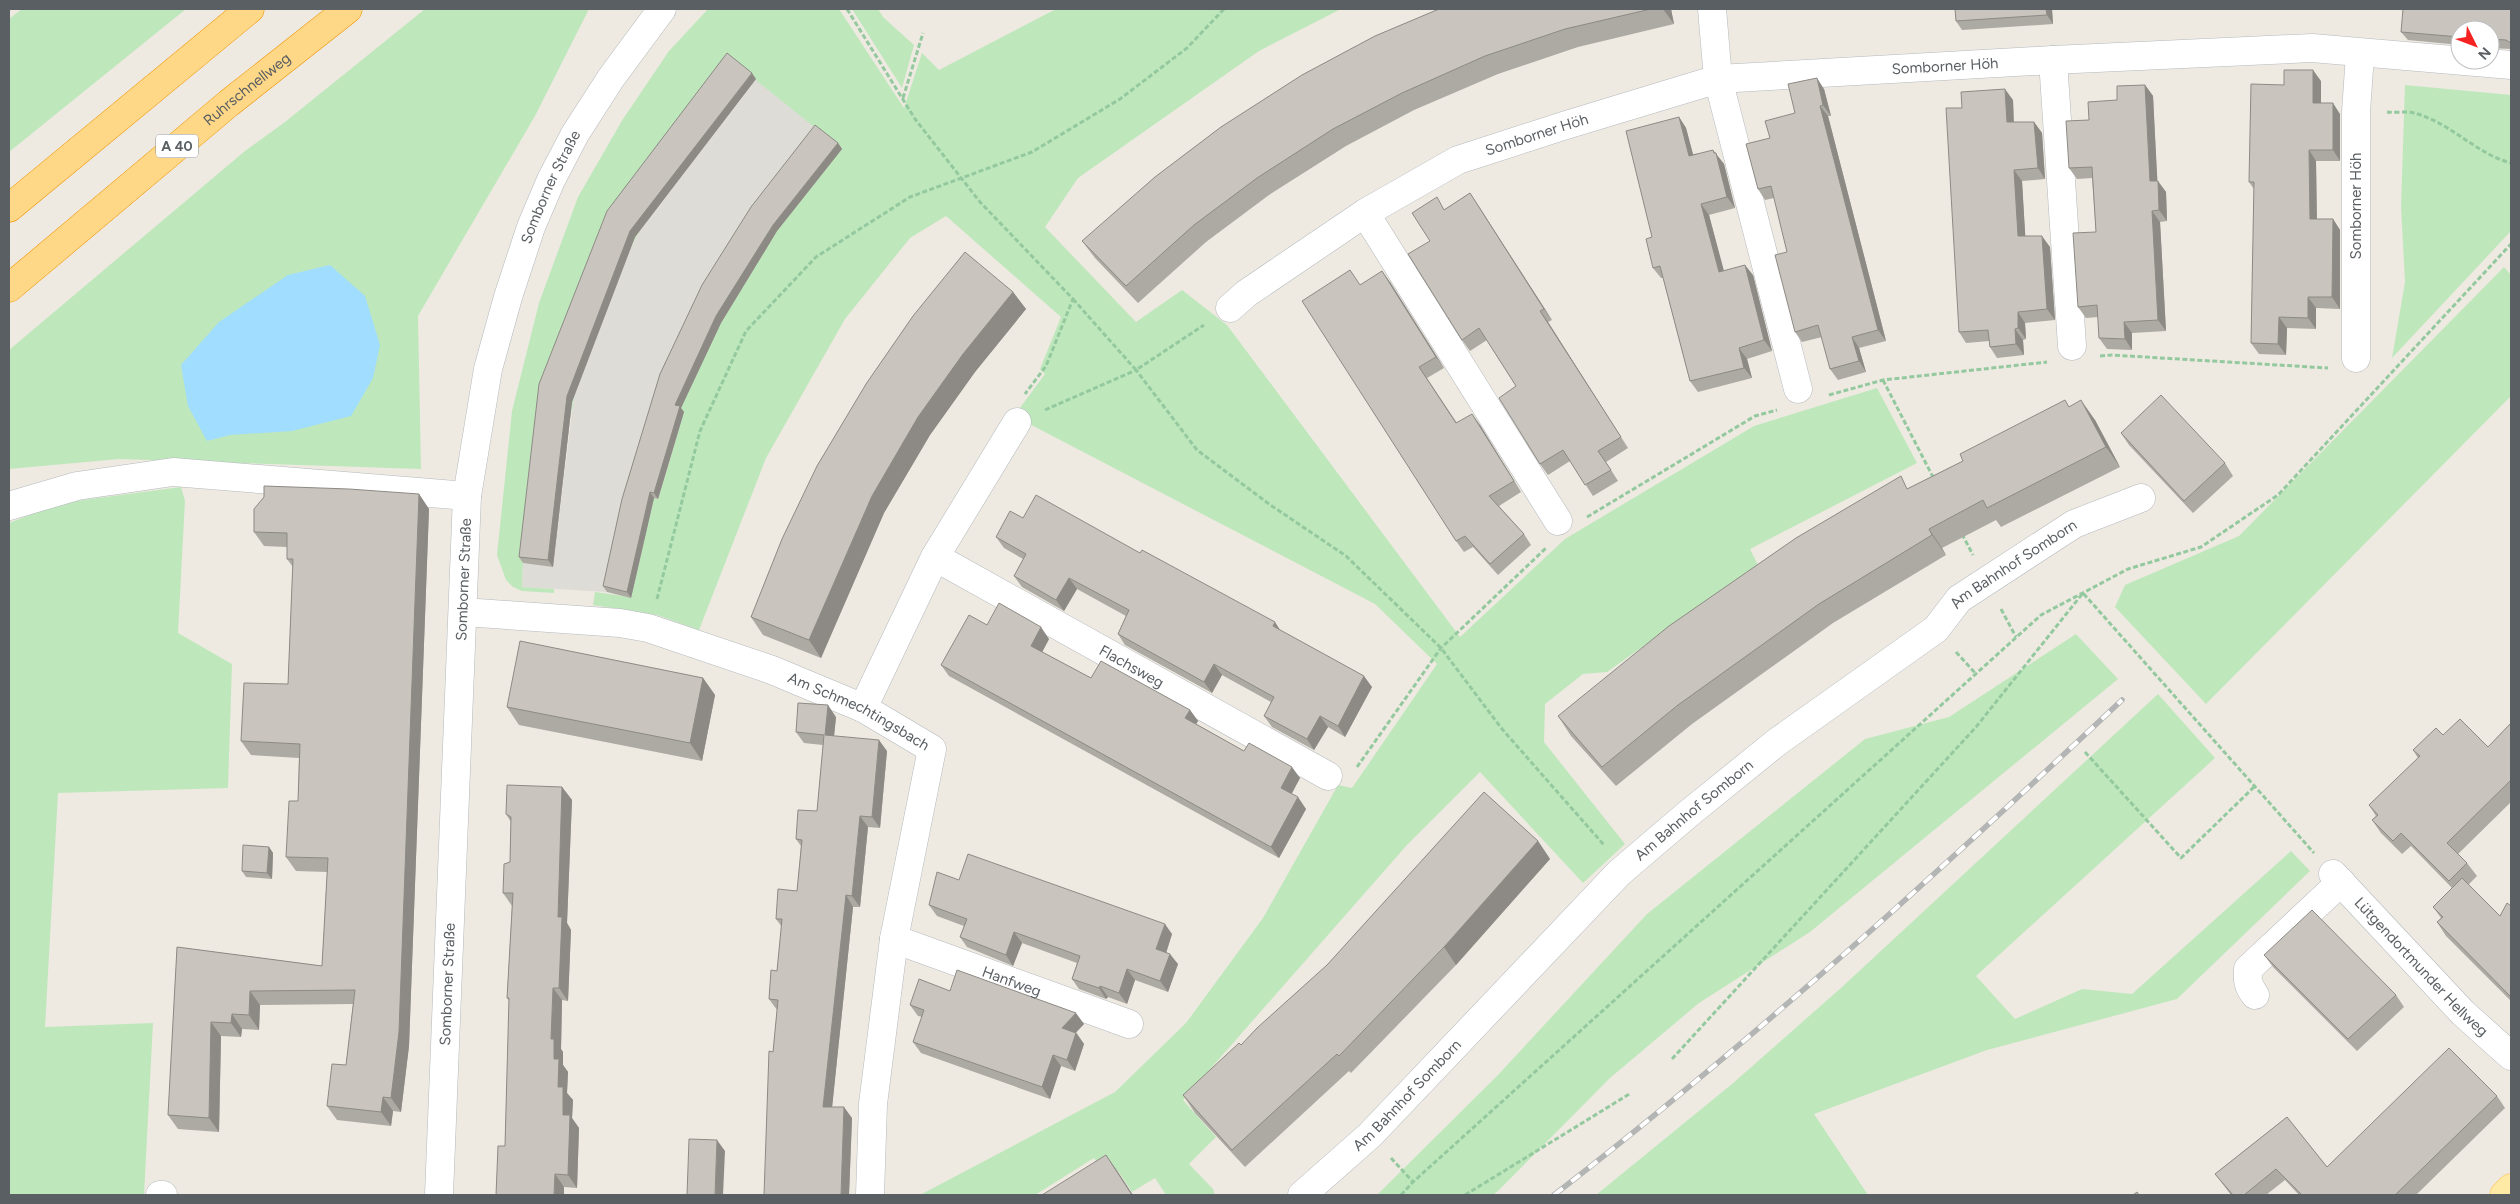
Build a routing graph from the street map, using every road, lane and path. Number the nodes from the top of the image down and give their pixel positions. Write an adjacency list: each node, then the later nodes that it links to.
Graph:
1 (250, 9): 16 (highway)
2 (348, 9): 19 (highway, Ruhrschnellweg / A 40)
3 (662, 9): 30 (street, Somborner Straße)
4 (847, 9): 12 (path)
5 (1224, 9): 15 (path)
6 (1712, 9): 11 (street)
7 (923, 33): 12 (path)
8 (2360, 54): 9 (street, Somborner Höh); 10 (street, Somborner Höh); 13 (street, Somborner Höh)
9 (2053, 60): 11 (street, Somborner Höh); 22 (street)
10 (2511, 65)
11 (1718, 80): 17 (street, Somborner Höh); 27 (street)
12 (903, 99): 15 (path)
13 (2356, 112): 14 (path); 23 (street, Somborner Höh)
14 (2511, 163)
15 (961, 177): 20 (path); 39 (path)
16 (9, 208)
17 (1365, 213): 21 (street, Somborner Höh); 33 (street)
18 (2511, 244): 25 (path)
19 (9, 288)
20 (1073, 299): 24 (path); 28 (path)
21 (1230, 308): 24 (path)
22 (2073, 355): 23 (path); 26 (path)
23 (2356, 367): 25 (path)
24 (1136, 370): 28 (path); 41 (path)
25 (2385, 378): 37 (path)
26 (1883, 380): 27 (path); 29 (path)
27 (1800, 398): 33 (path)
28 (1017, 422): 35 (street)
29 (1937, 484)
30 (467, 496): 32 (street); 38 (street, Somborner Straße)
31 (2141, 498): 36 (street, Am Bahnhof Somborn)
32 (9, 506)
33 (1563, 528): 41 (path)
34 (1959, 528): 36 (path)
35 (935, 557): 42 (street); 44 (street, Flachsweg)
36 (1986, 581): 40 (path); 46 (street, Am Bahnhof Somborn)
37 (2083, 593): 40 (path); 45 (path); 52 (path)
38 (464, 612): 39 (street, Am Schmechtingsbach); 55 (street, Somborner Straße)
39 (648, 628): 42 (street, Am Schmechtingsbach)
40 (2016, 637): 58 (path)
41 (1441, 648): 44 (path); 46 (path)
42 (863, 708): 48 (street, Am Schmechtingsbach)
43 (2085, 752): 45 (path)
44 (1328, 776)
45 (2255, 786): 47 (path)
46 (1625, 869): 57 (street, Am Bahnhof Somborn)
47 (2337, 878): 49 (street); 51 (street, Lütgendortmunder Hellweg)
48 (894, 939): 50 (street, Hanfweg); 56 (street, Am Schmechtingsbach)
49 (2255, 995)
50 (1129, 1024)
51 (2511, 1056)
52 (1672, 1059)
53 (1631, 1093): 59 (path)
54 (2511, 1188): 60 (main road)
55 (440, 1195)
56 (870, 1195)
57 (1302, 1195)
58 (1401, 1195)
59 (1465, 1195)
60 (2504, 1195)

